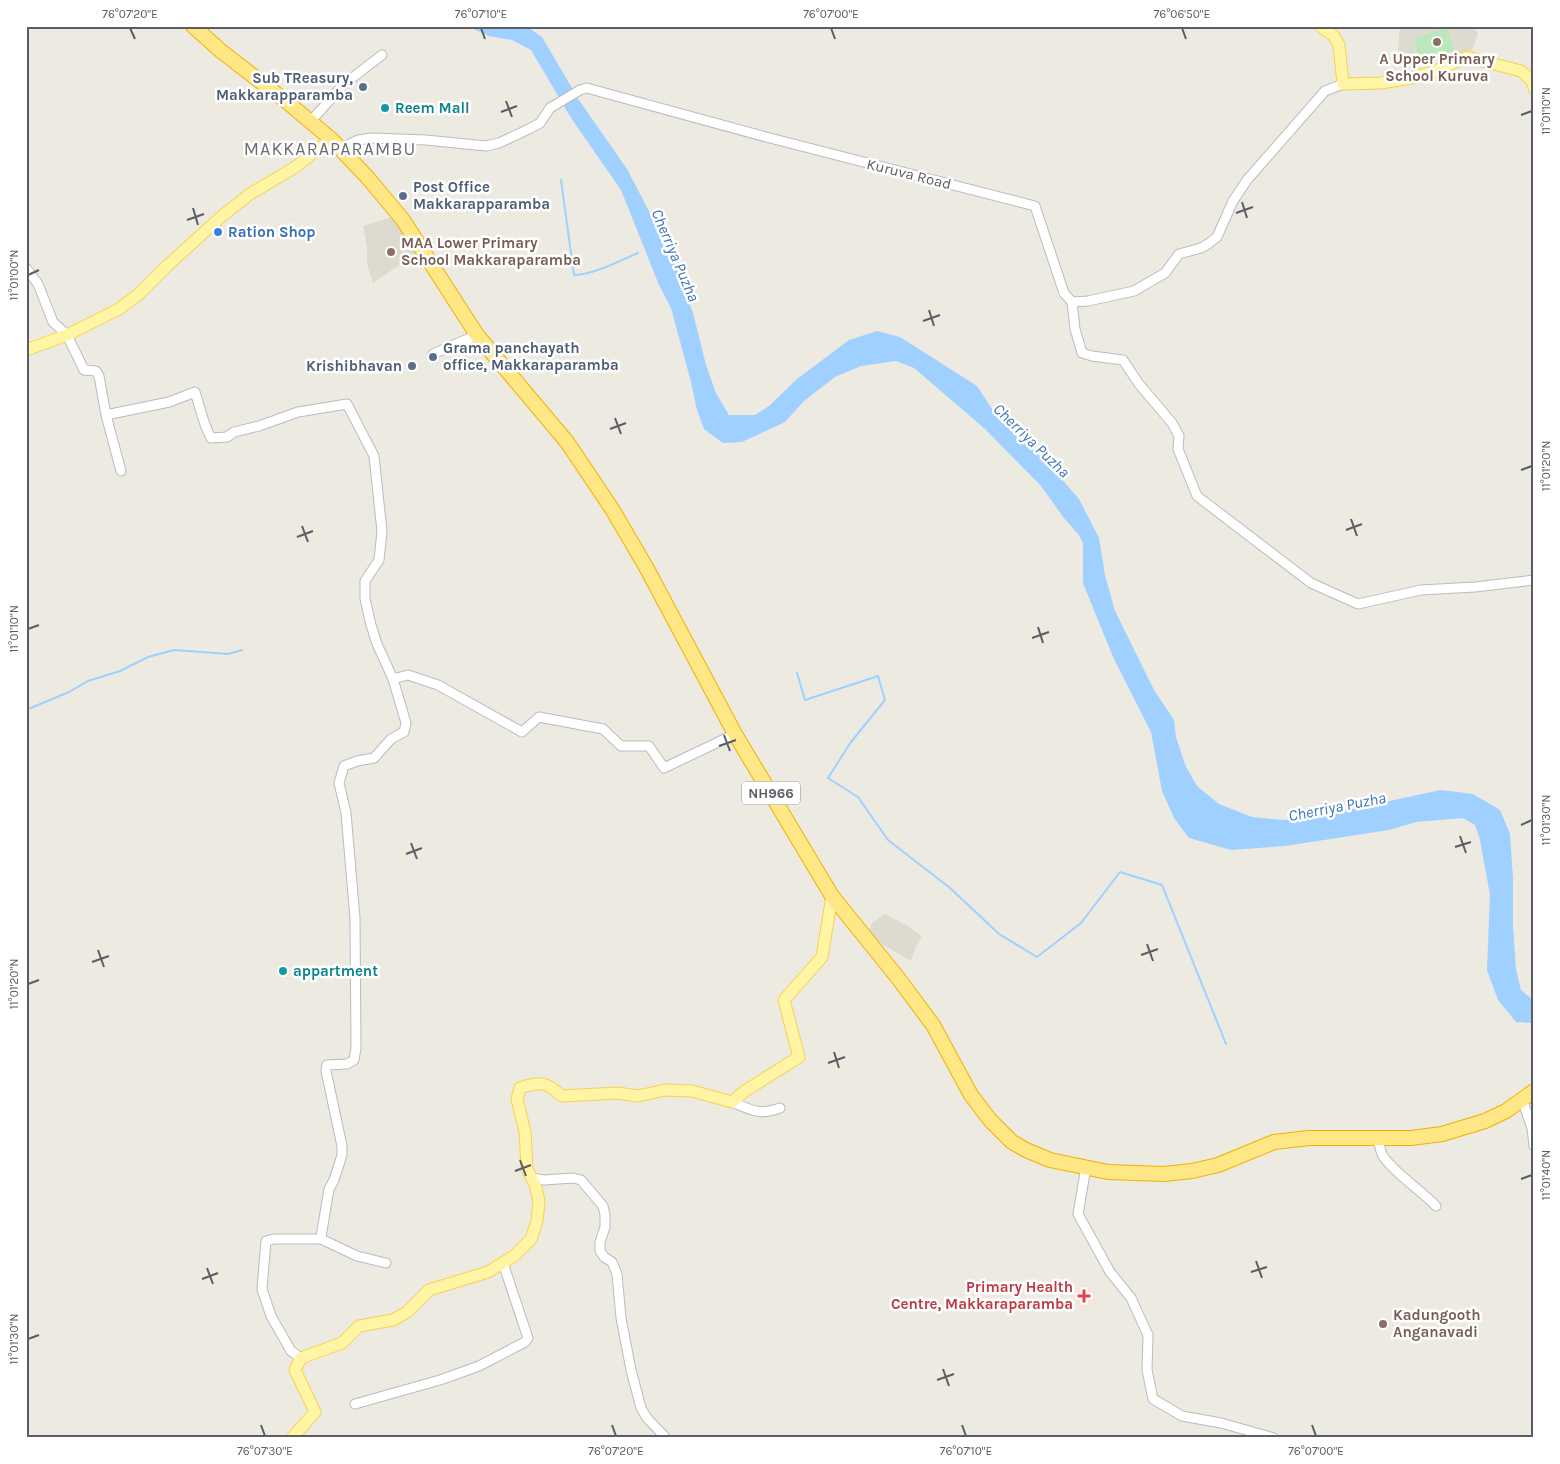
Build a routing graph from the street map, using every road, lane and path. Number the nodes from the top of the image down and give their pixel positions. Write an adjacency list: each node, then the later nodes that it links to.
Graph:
1 (193, 26): 6 (highway, NH966)
2 (1320, 26): 4 (main road)
3 (382, 55): 6 (street)
4 (1342, 84): 5 (main road); 9 (street)
5 (1534, 88)
6 (310, 122): 7 (highway, NH966)
7 (336, 144): 9 (street, Kuruva Road); 10 (main road); 11 (highway, NH966)
8 (26, 268): 10 (street)
9 (1072, 302): 16 (street)
10 (67, 335): 12 (main road); 14 (street)
11 (476, 335): 13 (street); 18 (highway, NH966)
12 (26, 350)
13 (433, 354)
14 (106, 415): 15 (street); 17 (street)
15 (121, 471)
16 (1534, 580)
17 (393, 679): 18 (street); 28 (street)
18 (735, 734): 19 (highway, NH966)
19 (832, 896): 21 (main road); 25 (highway, NH966)
20 (1528, 1095): 23 (highway, NH966); 24 (street)
21 (732, 1102): 22 (street); 26 (main road)
22 (780, 1108)
23 (1378, 1137): 25 (highway, NH966); 27 (street)
24 (1534, 1146)
25 (1086, 1167): 35 (street)
26 (532, 1178): 29 (main road); 34 (street)
27 (1436, 1206)
28 (321, 1237): 30 (street); 31 (street)
29 (503, 1262): 31 (main road); 32 (street)
30 (386, 1263)
31 (301, 1358): 33 (main road)
32 (355, 1404)
33 (292, 1438)
34 (666, 1438)
35 (1274, 1438)

